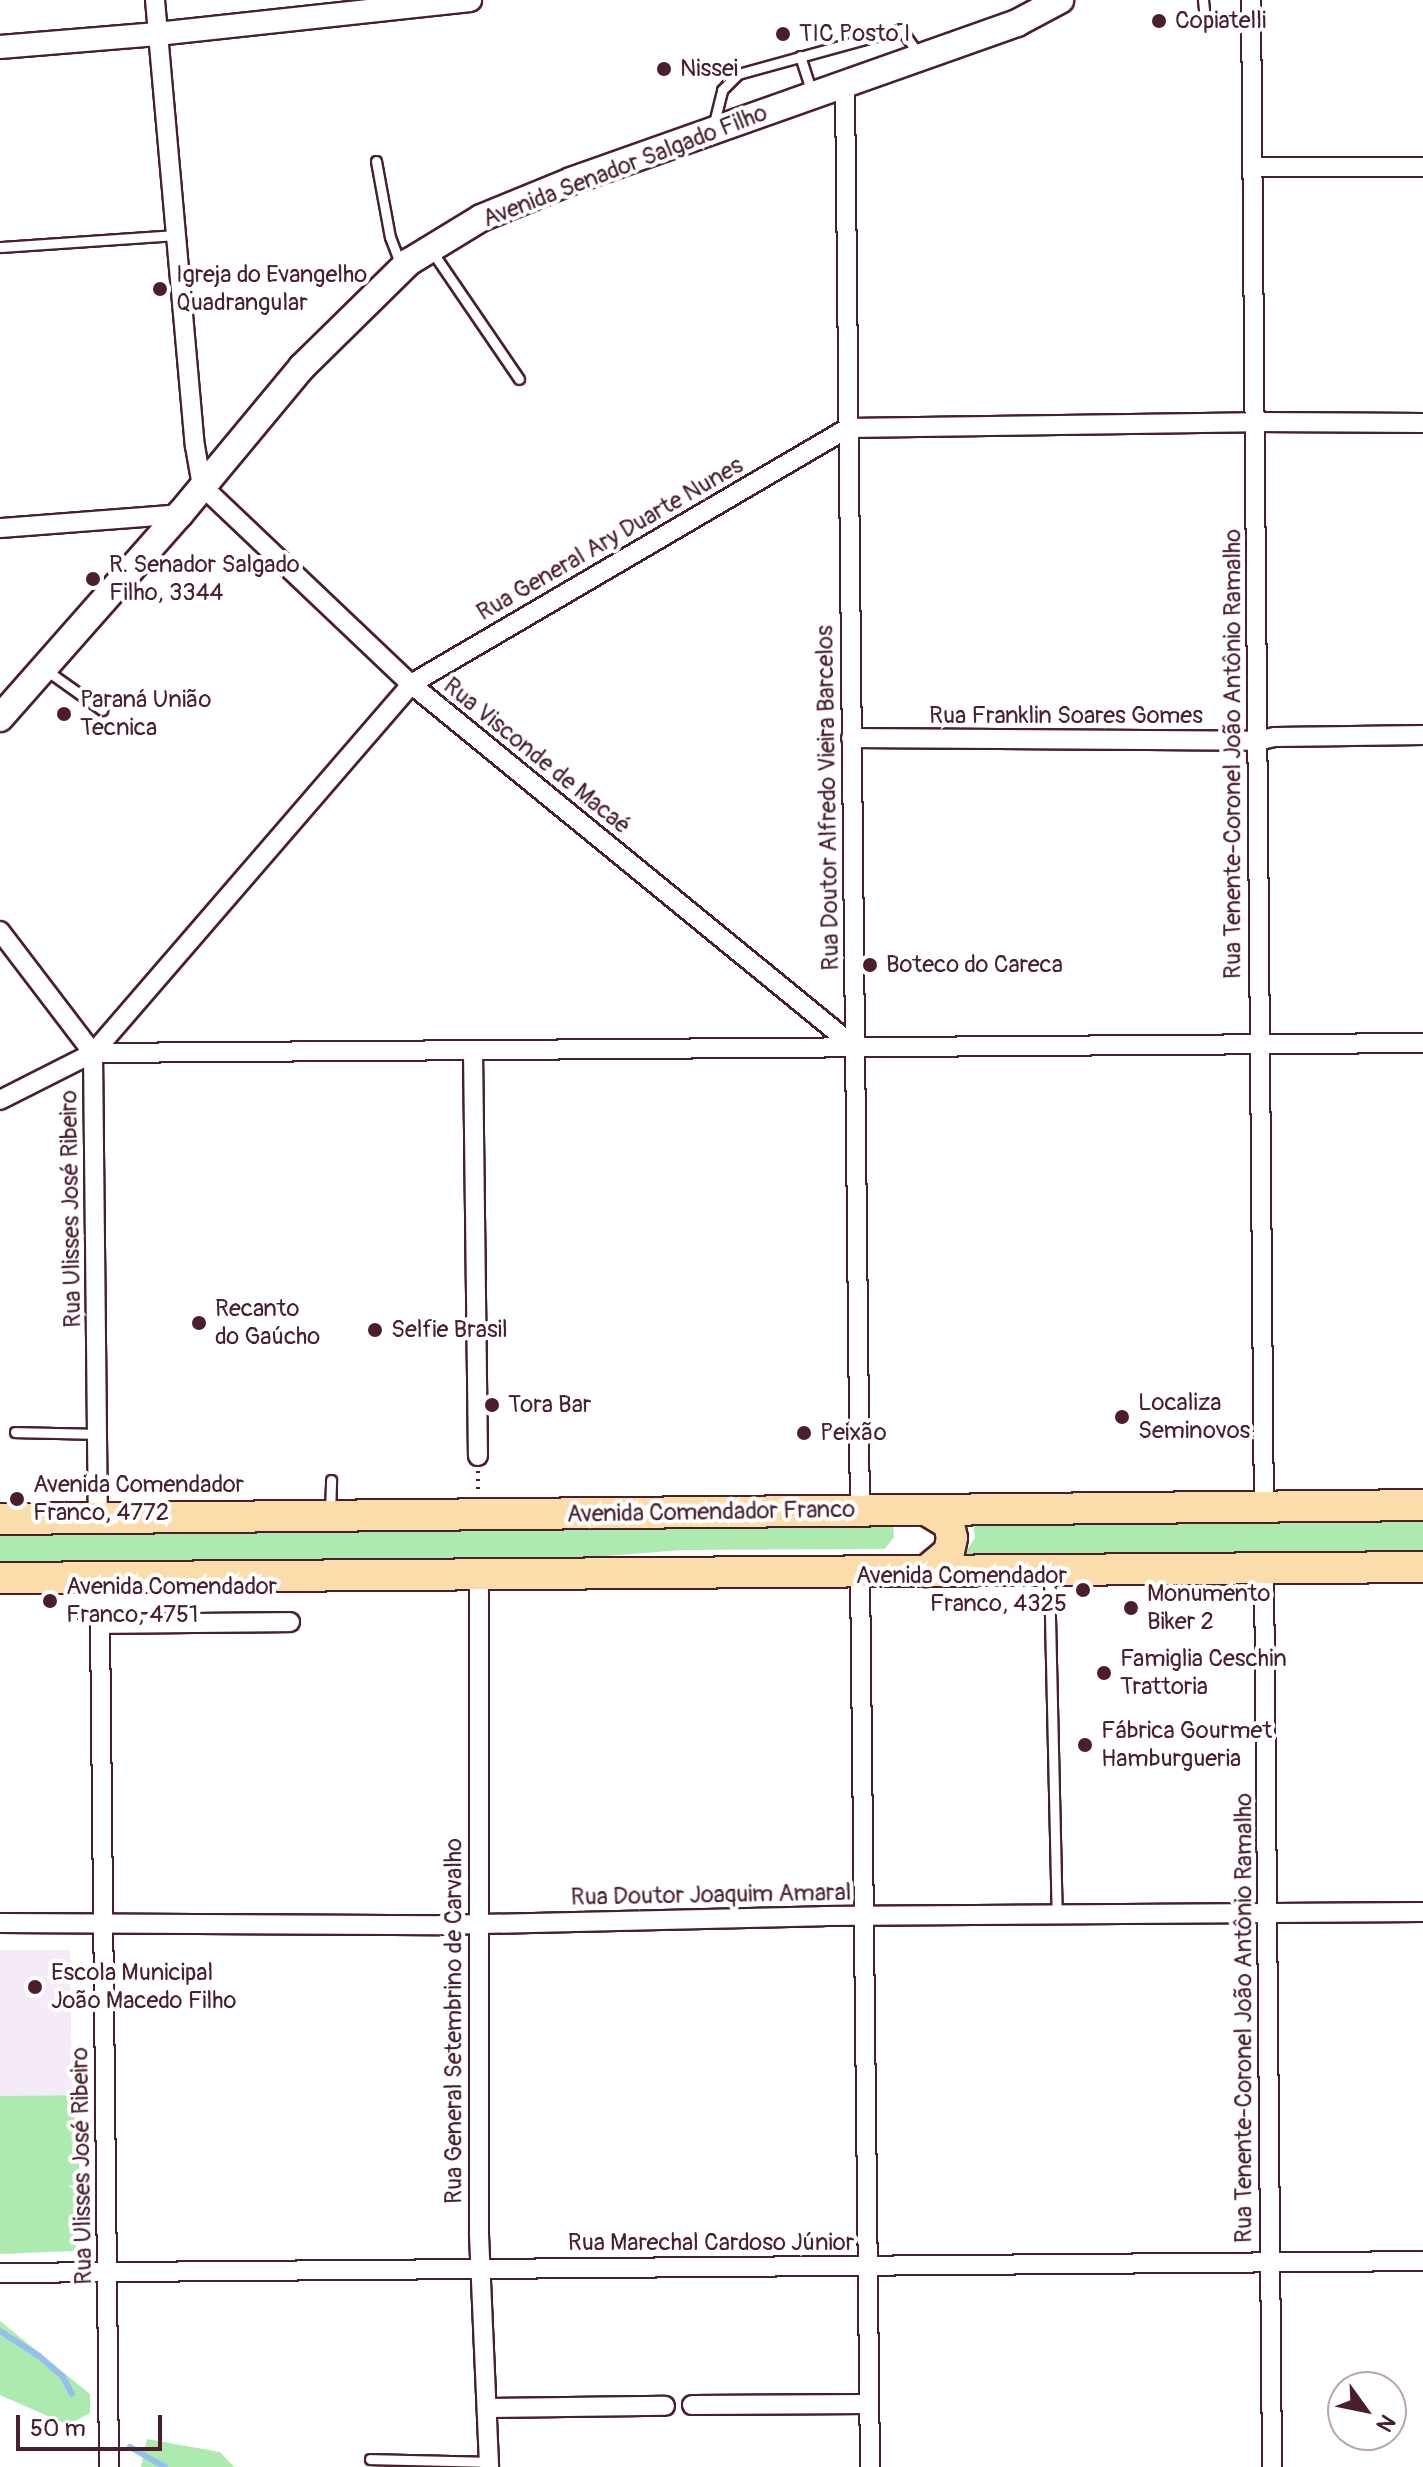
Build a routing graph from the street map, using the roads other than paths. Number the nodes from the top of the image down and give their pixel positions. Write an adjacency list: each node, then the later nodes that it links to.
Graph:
1 (155, 0): 5 (street)
2 (470, 0): 5 (street)
3 (1059, 0): 8 (main road, Avenida Senador Salgado Filho)
4 (1251, 0): 13 (street, Rua Tenente-Coronel João Antônio Ramalho)
5 (157, 34): 6 (street); 15 (street)
6 (0, 47)
7 (800, 56): 8 (lane); 10 (lane); 11 (lane)
8 (921, 57): 9 (main road, Avenida Senador Salgado Filho)
9 (845, 86): 10 (main road, Avenida Senador Salgado Filho); 22 (street, Rua Doutor Alfredo Vieira Barcelos)
10 (813, 96): 11 (main road, Avenida Senador Salgado Filho)
11 (712, 132): 17 (main road, Avenida Senador Salgado Filho)
12 (376, 161): 18 (lane)
13 (1252, 167): 14 (street); 20 (street, Rua Tenente-Coronel João Antônio Ramalho)
14 (1423, 167)
15 (176, 235): 16 (lane); 23 (street)
16 (0, 247)
17 (431, 249): 18 (main road, Avenida Senador Salgado Filho); 19 (lane)
18 (402, 269): 23 (main road, Avenida Senador Salgado Filho)
19 (519, 379)
20 (1254, 422): 21 (street, Rua General Ary Duarte Nunes); 22 (street, Rua General Ary Duarte Nunes); 32 (street, Rua Tenente-Coronel João Antônio Ramalho)
21 (1423, 423)
22 (848, 428): 27 (street, Rua General Ary Duarte Nunes); 31 (street, Rua Doutor Alfredo Vieira Barcelos)
23 (202, 486): 24 (main road, Avenida Senador Salgado Filho); 27 (street, Rua Visconde de Macaé)
24 (180, 514): 25 (street); 26 (main road, Avenida Senador Salgado Filho)
25 (0, 528)
26 (45, 670): 28 (lane); 29 (main road, Avenida Senador Salgado Filho)
27 (411, 684): 36 (street, Rua Visconde de Macaé); 38 (street, Rua General Ary Duarte Nunes)
28 (102, 710)
29 (0, 718)
30 (1423, 735): 32 (street, Rua Franklin Soares Gomes)
31 (851, 738): 32 (street, Rua Franklin Soares Gomes); 36 (street, Rua Doutor Alfredo Vieira Barcelos)
32 (1257, 741): 35 (street, Rua Tenente-Coronel João Antônio Ramalho)
33 (0, 931): 38 (street)
34 (1423, 1043): 35 (street)
35 (1260, 1044): 36 (street); 45 (street, Rua Tenente-Coronel João Antônio Ramalho)
36 (855, 1047): 37 (street); 47 (street, Rua Doutor Alfredo Vieira Barcelos)
37 (473, 1050): 38 (street); 42 (street)
38 (93, 1053): 39 (street, Rua General Ary Duarte Nunes); 41 (street, Rua Ulisses José Ribeiro)
39 (0, 1100)
40 (15, 1432): 41 (lane)
41 (97, 1434): 49 (street, Rua Ulisses José Ribeiro)
42 (478, 1456)
43 (331, 1480): 48 (lane)
44 (1423, 1505): 45 (highway, Avenida Comendador Franco)
45 (1264, 1507): 46 (highway, Avenida Comendador Franco)
46 (926, 1510): 47 (highway, Avenida Comendador Franco); 55 (highway)
47 (860, 1511): 48 (highway, Avenida Comendador Franco)
48 (330, 1516): 49 (highway, Avenida Comendador Franco)
49 (98, 1518): 50 (highway, Avenida Comendador Franco)
50 (2, 1520)
51 (1423, 1567): 52 (highway)
52 (1264, 1568): 53 (highway); 60 (street, Rua Tenente-Coronel João Antônio Ramalho)
53 (1049, 1570): 55 (highway); 61 (lane)
54 (860, 1571): 55 (highway); 56 (highway); 62 (street)
55 (926, 1571)
56 (479, 1575): 57 (highway); 65 (street, Rua General Setembrino de Carvalho)
57 (0, 1578)
58 (290, 1622): 63 (street, Rua Ulisses José Ribeiro)
59 (1423, 1912): 60 (street, Rua Doutor Joaquim Amaral)
60 (1267, 1913): 61 (street, Rua Doutor Joaquim Amaral); 67 (street, Rua Tenente-Coronel João Antônio Ramalho)
61 (1057, 1914): 62 (street, Rua Doutor Joaquim Amaral)
62 (864, 1916): 65 (street, Rua Doutor Joaquim Amaral); 68 (street)
63 (103, 1922): 64 (street, Rua Doutor Joaquim Amaral); 65 (street, Rua Doutor Joaquim Amaral); 70 (street, Rua Ulisses José Ribeiro)
64 (0, 1923)
65 (478, 1924): 69 (street, Rua General Setembrino de Carvalho)
66 (1423, 2261): 67 (street, Rua Marechal Cardoso Júnior)
67 (1270, 2263): 68 (street, Rua Marechal Cardoso Júnior); 80 (street, Rua Tenente-Coronel João Antônio Ramalho)
68 (868, 2266): 69 (street, Rua Marechal Cardoso Júnior); 72 (street)
69 (481, 2270): 70 (street, Rua Marechal Cardoso Júnior); 75 (street, Rua General Setembrino de Carvalho)
70 (107, 2272): 71 (street, Rua Marechal Cardoso Júnior); 78 (street, Rua Ulisses José Ribeiro)
71 (0, 2273)
72 (869, 2404): 73 (street); 79 (street)
73 (692, 2405)
74 (665, 2406): 75 (street)
75 (489, 2408): 77 (street, Rua General Setembrino de Carvalho)
76 (370, 2459): 77 (lane)
77 (489, 2464)
78 (109, 2467)
79 (870, 2467)
80 (1272, 2467)

